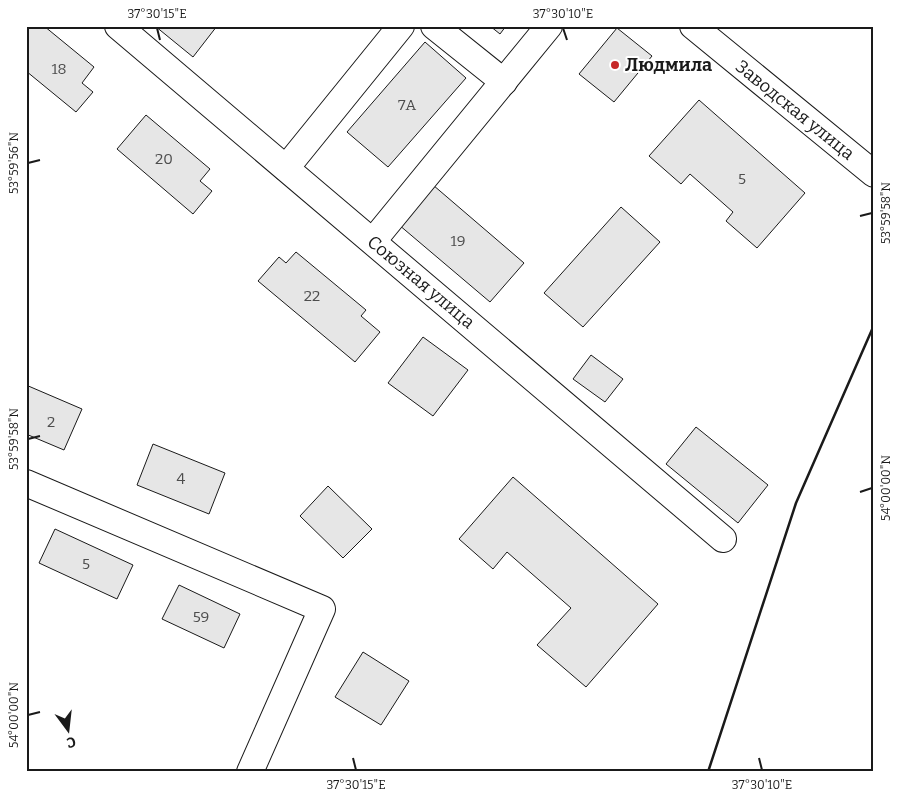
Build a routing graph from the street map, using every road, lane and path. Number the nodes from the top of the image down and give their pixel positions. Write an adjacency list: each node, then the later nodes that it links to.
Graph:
1 (118, 26): 7 (street, Союзная улица)
2 (401, 26): 7 (street)
3 (434, 26): 6 (street)
4 (549, 26): 6 (street)
5 (693, 26): 8 (street, Заводская улица)
6 (504, 82): 9 (street)
7 (286, 168): 9 (street, Союзная улица)
8 (874, 174)
9 (373, 241): 11 (street, Союзная улица)
10 (26, 483): 12 (street)
11 (723, 538)
12 (250, 772)

